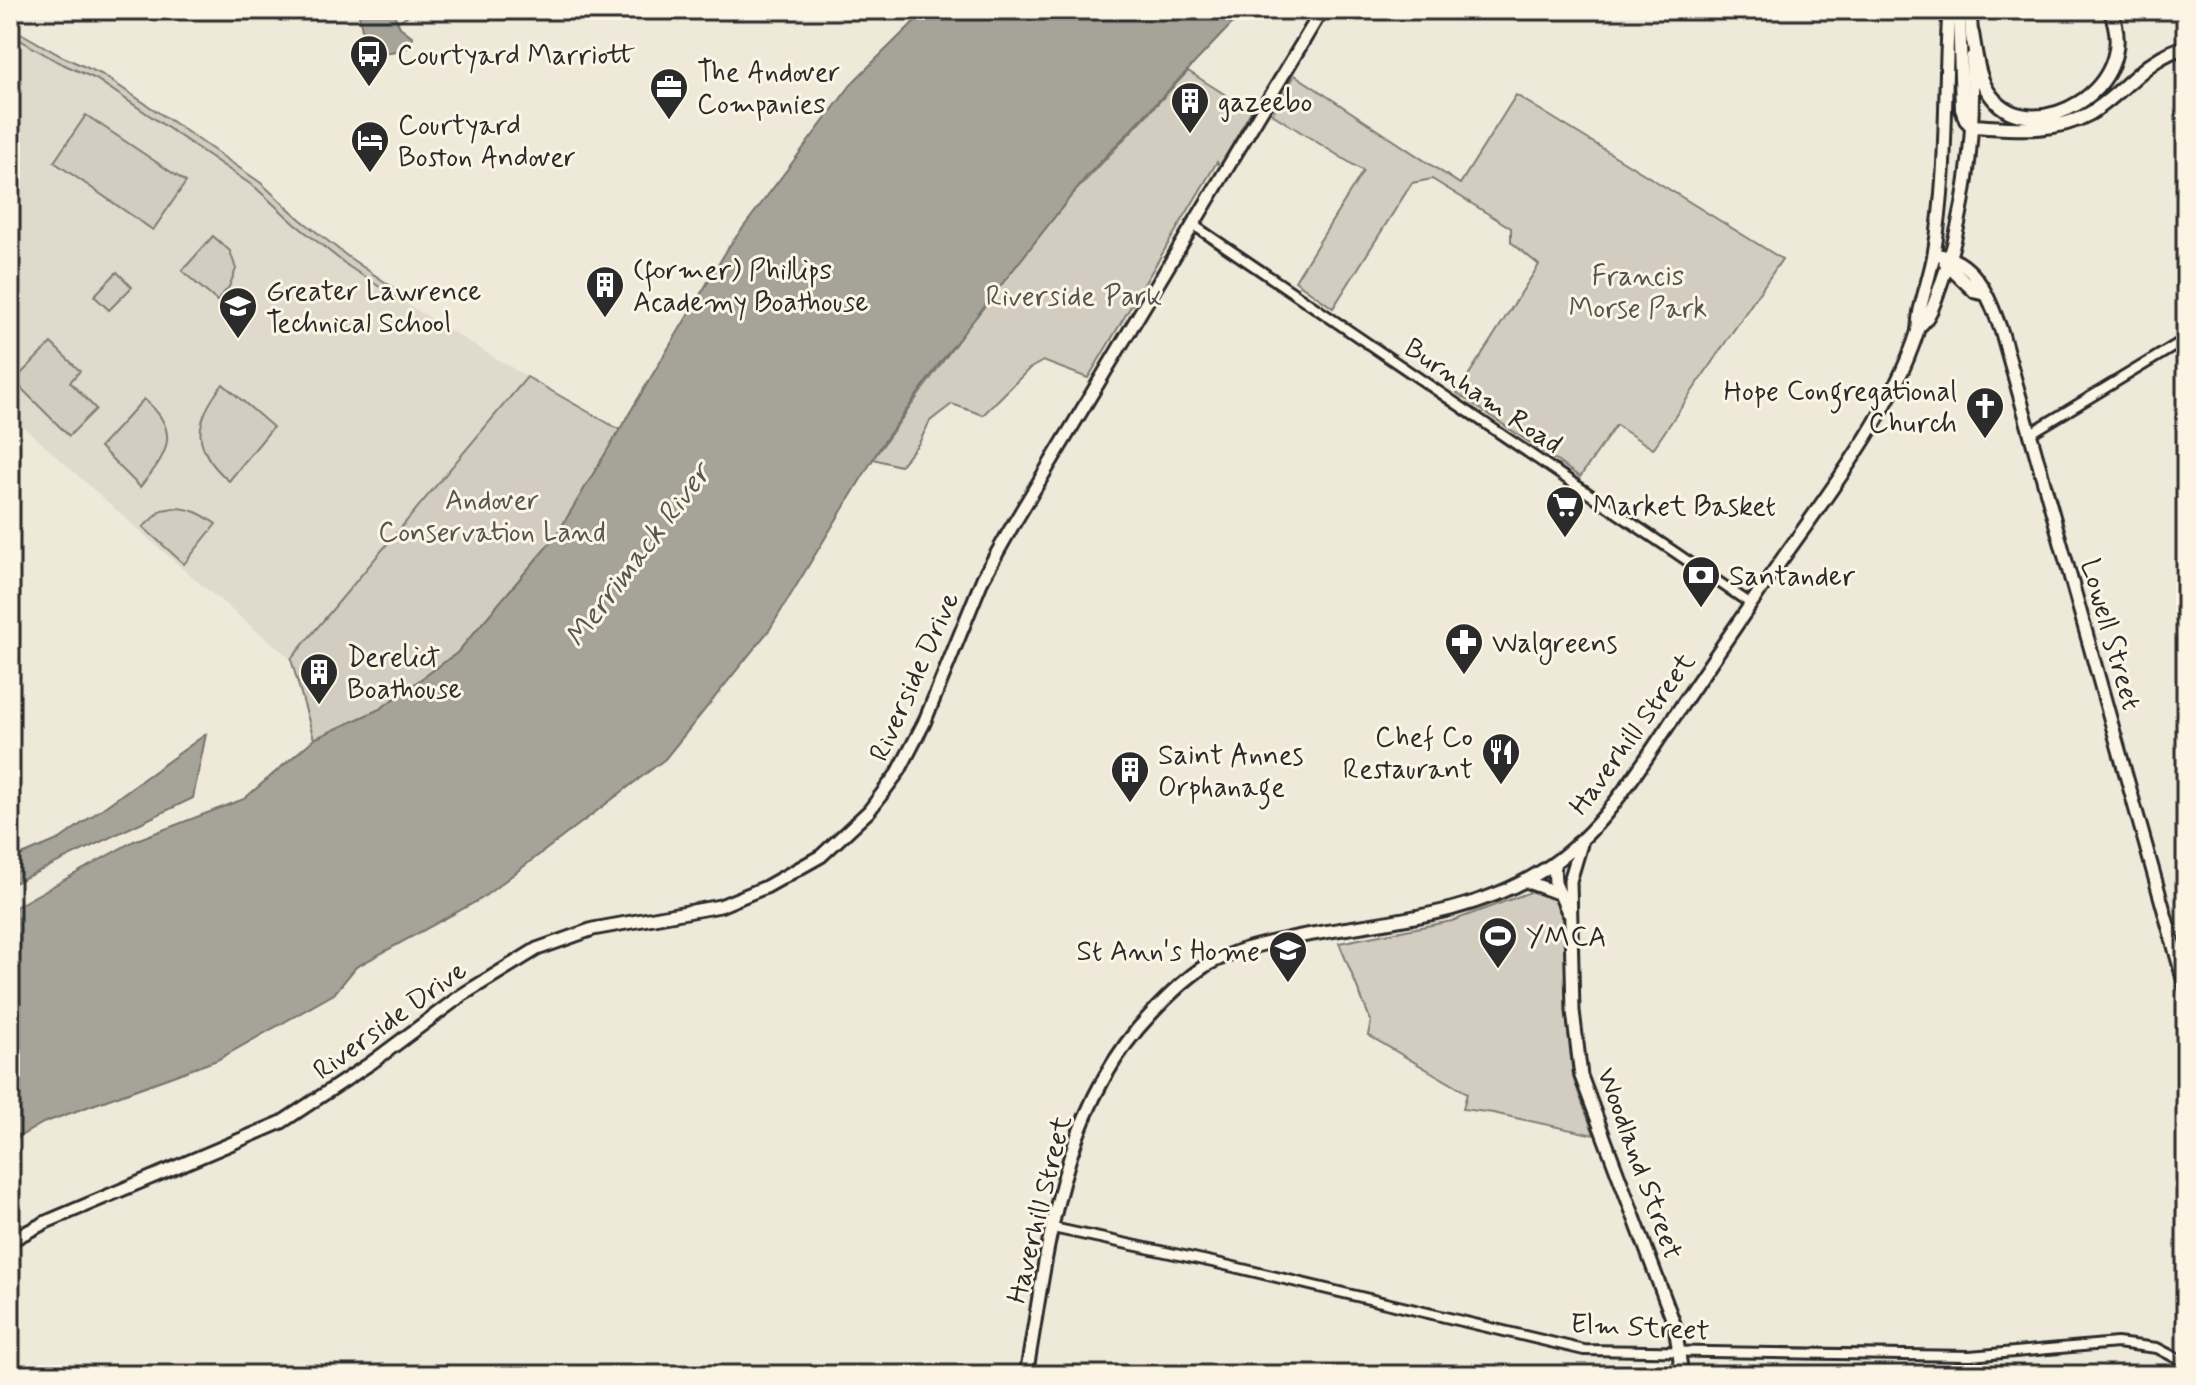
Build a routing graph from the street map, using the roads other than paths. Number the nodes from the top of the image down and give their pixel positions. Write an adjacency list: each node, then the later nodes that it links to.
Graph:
1 (1322, 10): 9 (main road, Riverside Drive)
2 (1949, 10): 10 (main road)
3 (1959, 10): 8 (highway)
4 (1970, 10): 6 (main road)
5 (2110, 10): 6 (highway)
6 (1972, 33): 8 (main road)
7 (2186, 47): 8 (highway)
8 (1972, 126): 11 (main road)
9 (1192, 224): 15 (street, Burnham Road); 24 (main road, Riverside Drive)
10 (1934, 254): 11 (main road); 12 (main road, Haverhill Street)
11 (1949, 261): 12 (main road, Haverhill Street); 14 (main road, Lowell Street)
12 (1919, 327): 15 (main road, Haverhill Street)
13 (2186, 339): 14 (street)
14 (2031, 433): 22 (main road, Lowell Street)
15 (1751, 604): 16 (main road, Haverhill Street)
16 (1583, 839): 17 (main road, Haverhill Street); 19 (main road, Woodland Street)
17 (1554, 864): 18 (main road, Haverhill Street); 19 (main road); 20 (main road, Woodland Street)
18 (1525, 881): 20 (main road); 23 (main road, Haverhill Street)
19 (1570, 881): 21 (main road, Woodland Street)
20 (1560, 893): 21 (main road, Woodland Street)
21 (1570, 917): 25 (main road, Woodland Street)
22 (2186, 989)
23 (1053, 1228): 25 (street, Elm Street); 27 (main road, Haverhill Street)
24 (10, 1241)
25 (1680, 1351): 26 (street, Elm Street); 28 (main road, Woodland Street)
26 (2186, 1363)
27 (1026, 1375)
28 (1682, 1375)

